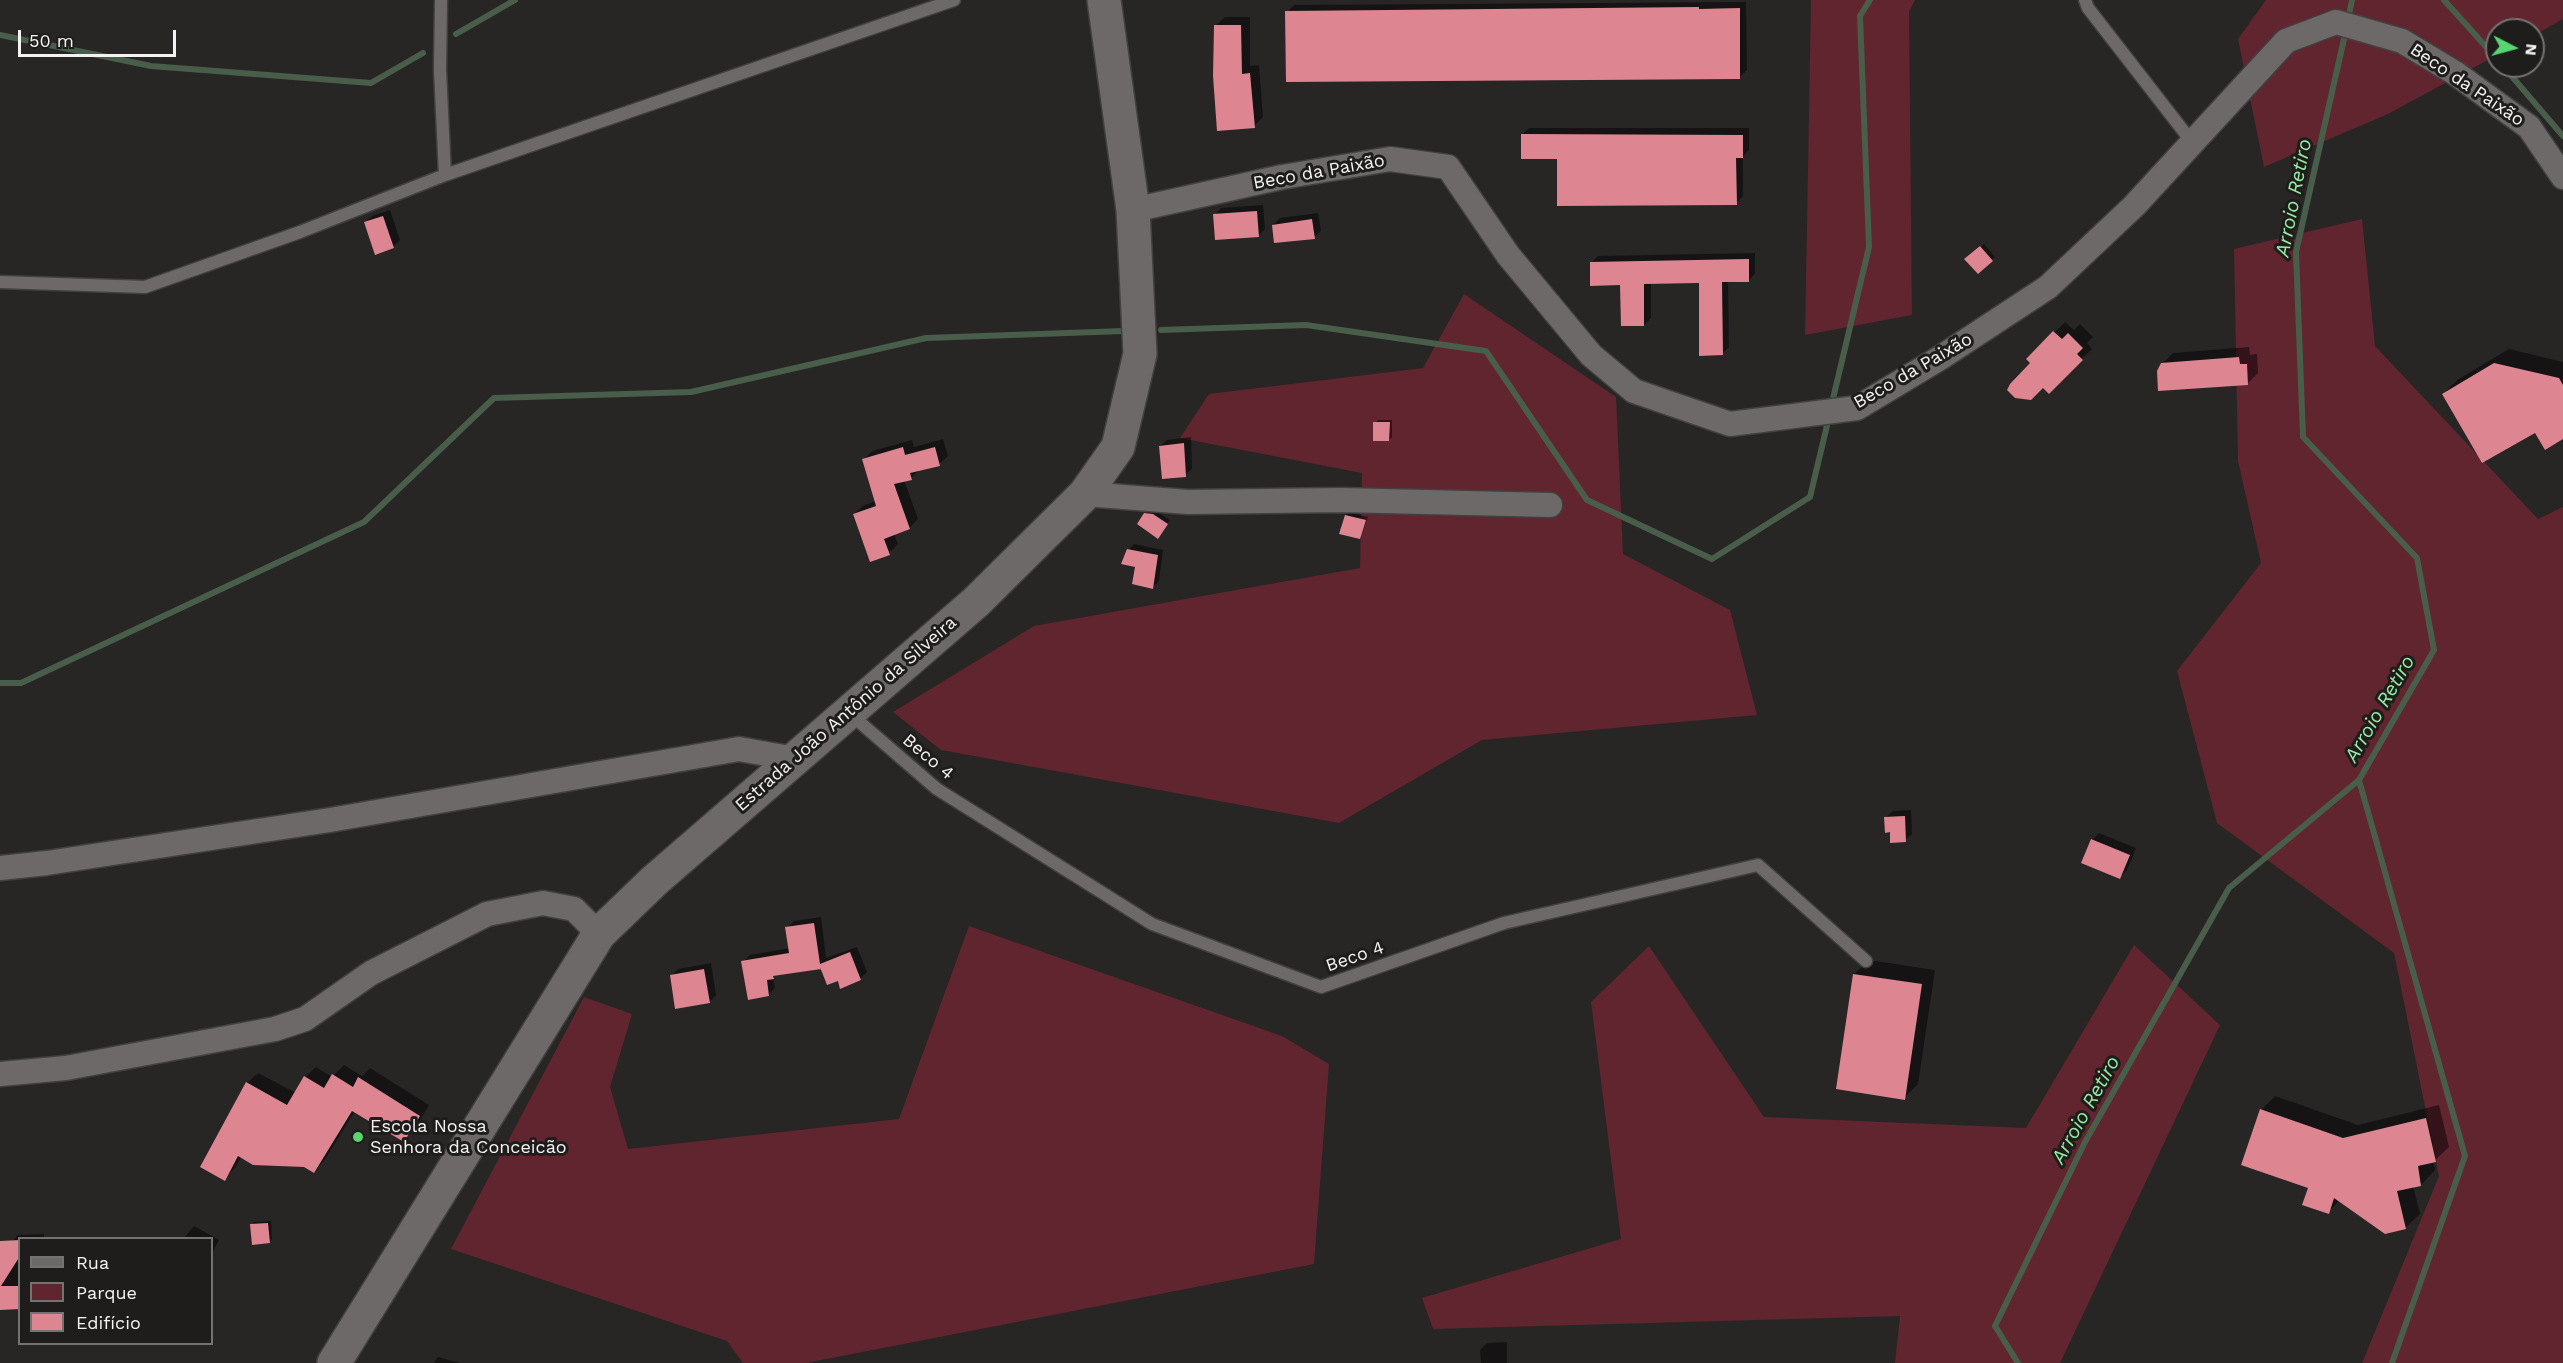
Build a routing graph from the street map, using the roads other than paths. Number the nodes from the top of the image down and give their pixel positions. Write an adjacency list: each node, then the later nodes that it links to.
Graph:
1 (441, 0): 6 (lane)
2 (954, 0): 6 (lane)
3 (1104, 0): 8 (main road, Estrada João Antônio da Silveira)
4 (2085, 0): 5 (lane)
5 (2192, 142): 7 (street, Beco da Paixão); 8 (street, Beco da Paixão)
6 (445, 175): 9 (lane)
7 (2563, 177)
8 (1133, 210): 10 (main road, Estrada João Antônio da Silveira)
9 (0, 282)
10 (1085, 494): 11 (street); 12 (main road, Estrada João Antônio da Silveira)
11 (1550, 505)
12 (849, 712): 13 (main road, Estrada João Antônio da Silveira); 16 (lane, Beco 4)
13 (795, 759): 14 (street); 15 (main road, Estrada João Antônio da Silveira)
14 (0, 868)
15 (599, 934): 17 (street); 18 (main road, Estrada João Antônio da Silveira)
16 (1866, 962)
17 (0, 1074)
18 (334, 1363)

